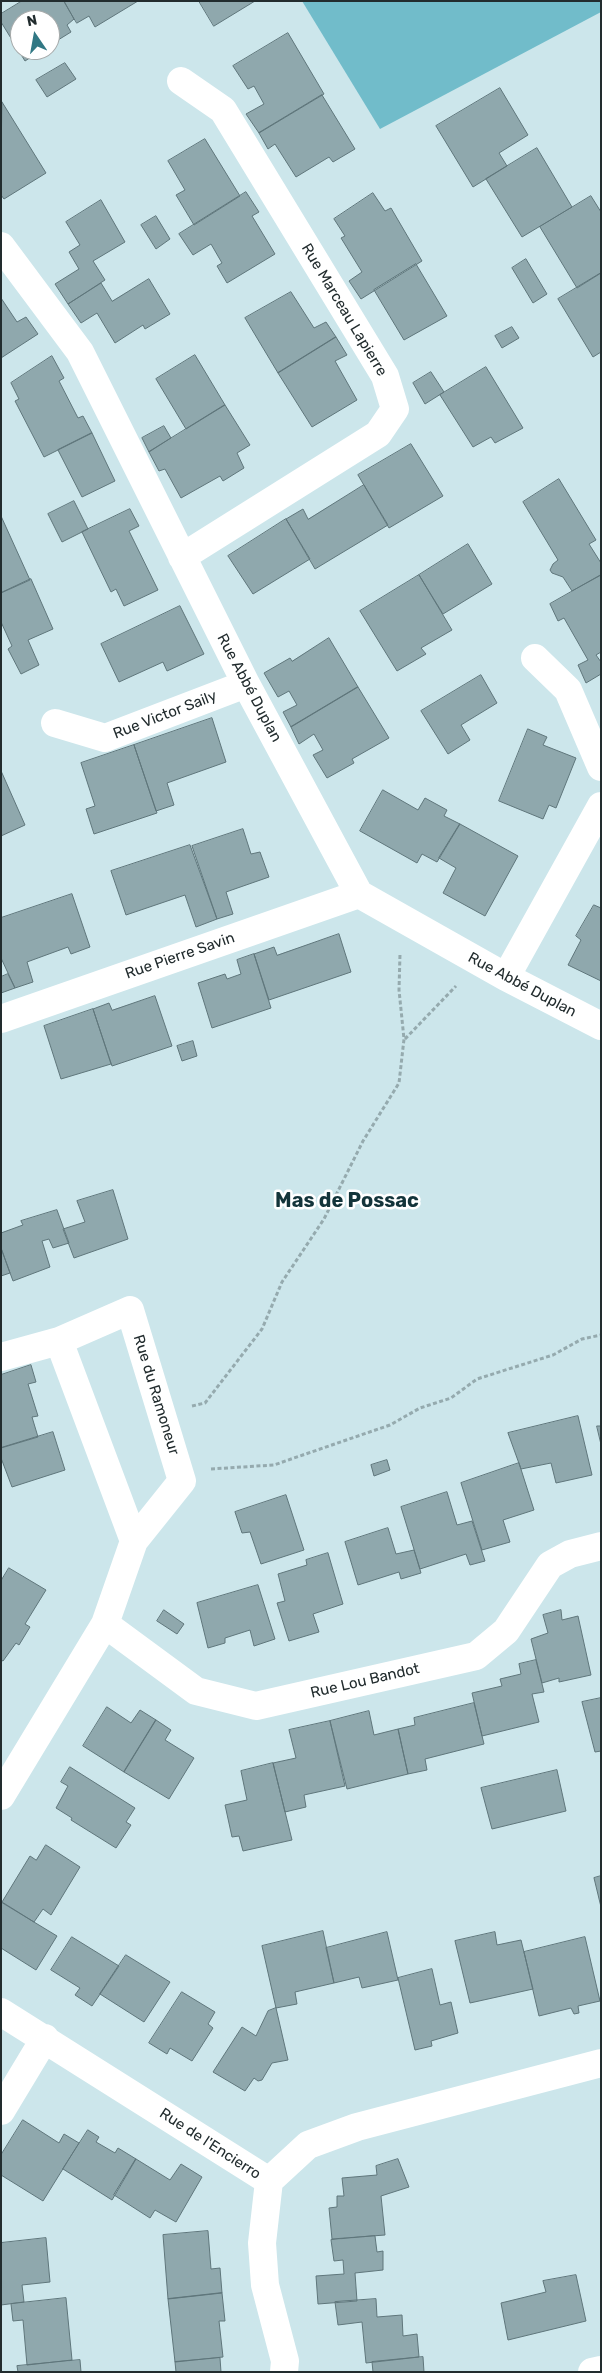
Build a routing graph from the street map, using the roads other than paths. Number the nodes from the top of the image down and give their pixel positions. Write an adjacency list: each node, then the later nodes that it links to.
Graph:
1 (182, 82): 3 (street, Rue Marceau Lapierre)
2 (1, 246): 3 (street, Rue Abbé Duplan)
3 (182, 557): 5 (street, Rue Abbé Duplan)
4 (535, 658): 7 (street)
5 (246, 684): 6 (street, Rue Victor Saily); 9 (street, Rue Abbé Duplan)
6 (55, 723)
7 (601, 767)
8 (601, 806): 10 (street)
9 (359, 894): 10 (street, Rue Abbé Duplan); 11 (street, Rue Pierre Savin)
10 (506, 977): 12 (street, Rue Abbé Duplan)
11 (1, 1019)
12 (601, 1026)
13 (59, 1342): 14 (street, Rue du Ramoneur); 15 (street); 15 (street, Rue du Ramoneur)
14 (1, 1357)
15 (134, 1541): 17 (street)
16 (601, 1546): 17 (street, Rue Lou Bandot)
17 (105, 1624): 18 (street)
18 (1, 1796)
19 (1, 2012): 20 (street, Rue de l'Encierro)
20 (45, 2038): 22 (street); 23 (street, Rue de l'Encierro)
21 (601, 2063): 23 (street, Rue de l'Encierro)
22 (1, 2111)
23 (269, 2181): 25 (street)
24 (601, 2370): 26 (street)
25 (284, 2372)
26 (592, 2372)

